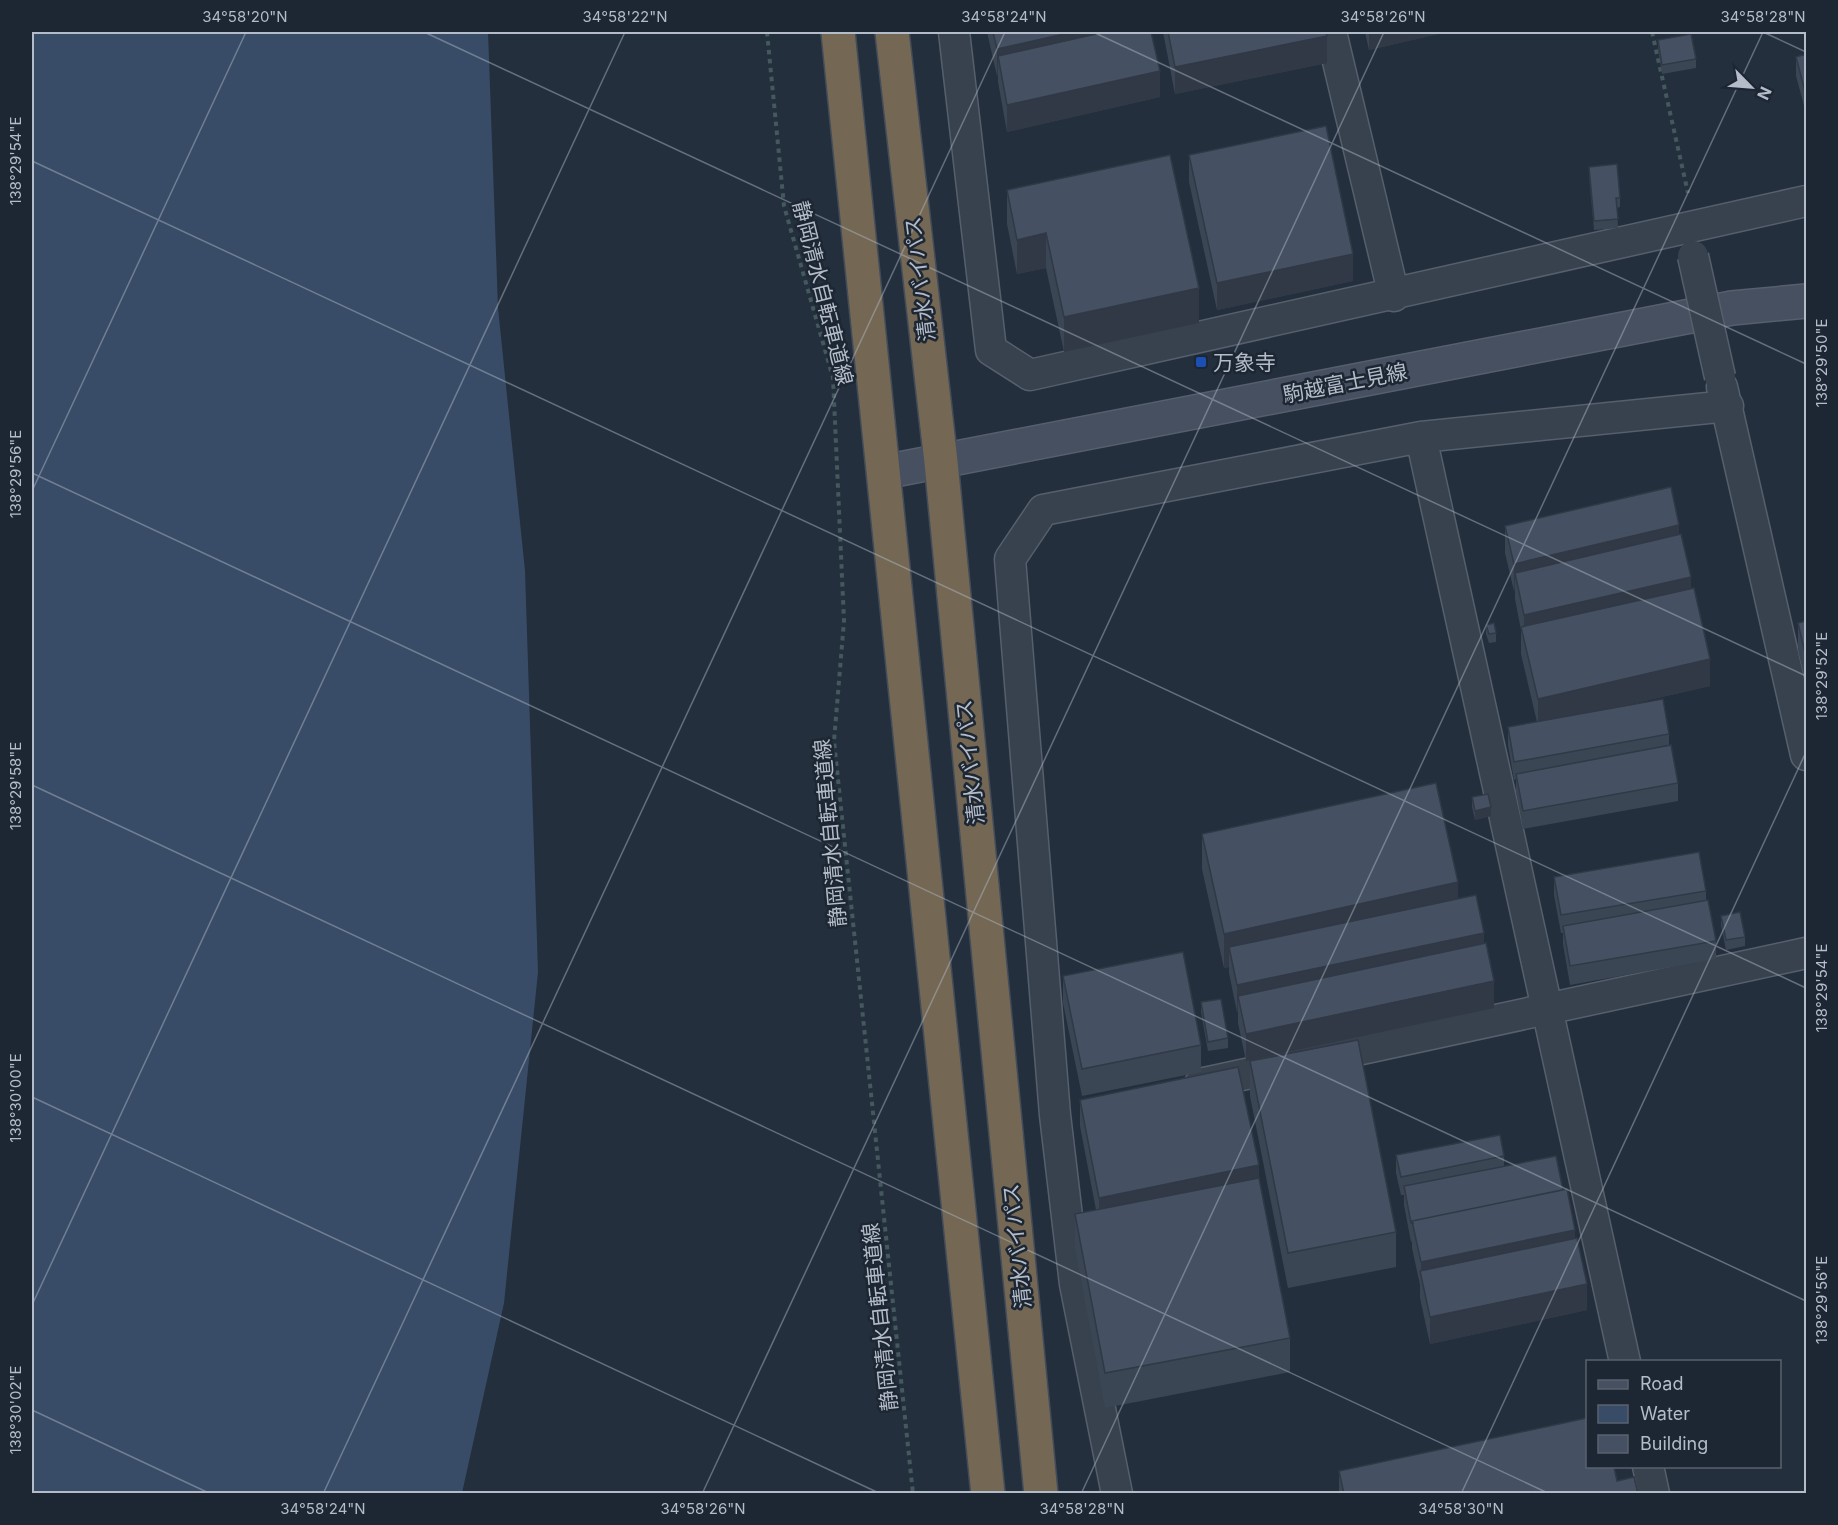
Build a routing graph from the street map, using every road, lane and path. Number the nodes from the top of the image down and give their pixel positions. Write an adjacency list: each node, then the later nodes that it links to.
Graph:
1 (767, 32): 21 (path, 静岡清水自転車道線)
2 (838, 32): 14 (highway)
3 (892, 32): 13 (highway, 清水バイパス)
4 (954, 32): 9 (street)
5 (1331, 32): 9 (street)
6 (1652, 32): 8 (path)
7 (1806, 201): 8 (street)
8 (1692, 237): 9 (street); 11 (street, bridge)
9 (1394, 296)
10 (1806, 301): 13 (main road, 駒越富士見線)
11 (1728, 406): 12 (street); 15 (street)
12 (1421, 436): 17 (street); 24 (street)
13 (941, 462): 14 (main road, 駒越富士見線); 23 (highway, 清水バイパス)
14 (884, 472): 22 (highway)
15 (1806, 755)
16 (1806, 953): 17 (street)
17 (1550, 1009): 18 (street); 19 (street)
18 (1170, 1090)
19 (1625, 1360)
20 (1648, 1468): 25 (street)
21 (913, 1494)
22 (988, 1494)
23 (1041, 1494)
24 (1117, 1494)
25 (1654, 1494)

